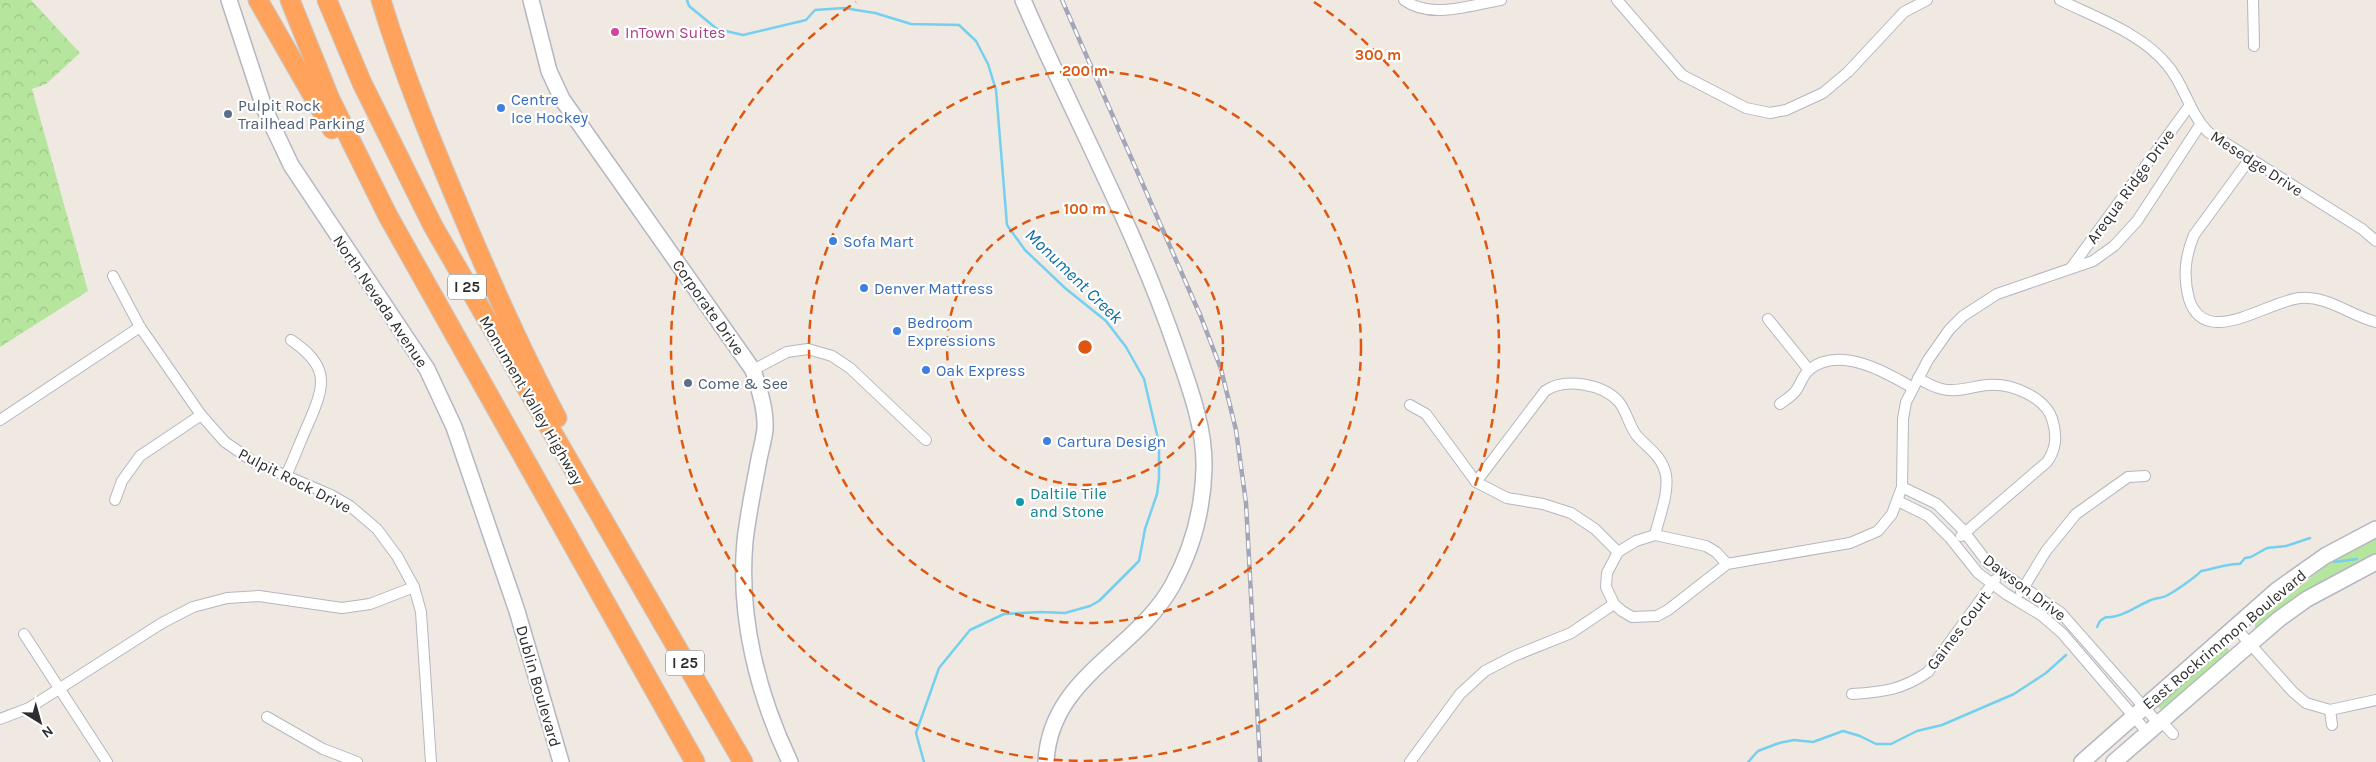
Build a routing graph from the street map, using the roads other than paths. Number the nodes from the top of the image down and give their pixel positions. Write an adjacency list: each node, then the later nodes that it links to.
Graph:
1 (229, 0): 55 (street, North Nevada Avenue)
2 (258, 0): 19 (highway)
3 (290, 0): 19 (highway, I 25)
4 (327, 0): 47 (highway, Monument Valley Highway / I 25)
5 (381, 0): 47 (highway)
6 (531, 0): 26 (street, Corporate Drive)
7 (1023, 0): 76 (street)
8 (1404, 0): 9 (street)
9 (1501, 0)
10 (1617, 0): 11 (street)
11 (1927, 0)
12 (2060, 0): 15 (street, Mesedge Drive)
13 (2253, 0): 14 (street)
14 (2254, 46)
15 (2190, 105): 16 (street, Mesedge Drive); 20 (street, Arequa Ridge Drive)
16 (2200, 124): 17 (street, Mesedge Drive); 20 (street, Arequa Ridge Drive)
17 (2249, 160): 18 (street, Mesedge Drive); 23 (street)
18 (2376, 241)
19 (405, 247): 73 (highway, I 25)
20 (2071, 268): 28 (street, Arequa Ridge Drive)
21 (113, 276): 24 (street, Pulpit Rock Drive)
22 (1768, 319): 27 (street)
23 (2376, 322)
24 (140, 327): 32 (street, Pulpit Rock Drive); 33 (street)
25 (291, 340): 35 (street)
26 (753, 370): 34 (street); 75 (street, Corporate Drive)
27 (1809, 370): 29 (street); 30 (street)
28 (1918, 378): 29 (street, Arequa Ridge Drive); 42 (street)
29 (1913, 388): 38 (street, Arequa Ridge Drive)
30 (1780, 404)
31 (1410, 405): 37 (street)
32 (201, 415): 35 (street, Pulpit Rock Drive); 39 (street)
33 (0, 420)
34 (926, 440)
35 (286, 476): 51 (street, Pulpit Rock Drive)
36 (2145, 476): 52 (street)
37 (1476, 482): 43 (street); 45 (street)
38 (1902, 487): 40 (street, Arequa Ridge Drive); 42 (street, Dawson Drive)
39 (115, 500)
40 (1898, 500): 44 (street, Dawson Drive); 48 (street, Arequa Ridge Drive)
41 (2376, 529): 56 (street, East Rockrimmon Boulevard)
42 (1964, 533): 44 (street); 49 (street, Dawson Drive)
43 (1655, 535): 45 (street); 48 (street)
44 (1953, 542): 50 (street, Dawson Drive)
45 (1618, 552): 54 (street)
46 (2376, 562): 58 (street, East Rockrimmon Boulevard)
47 (627, 563): 74 (highway, Monument Valley Highway / I 25)
48 (1726, 564): 54 (street, Arequa Ridge Drive)
49 (2000, 573): 50 (street, Gaines Court); 52 (street, Dawson Drive)
50 (1992, 584): 53 (street, Dawson Drive); 60 (street, Gaines Court)
51 (414, 587): 59 (street); 71 (street, Pulpit Rock Drive)
52 (2024, 587): 53 (street); 63 (street, Dawson Drive)
53 (2016, 600): 63 (street, Dawson Drive)
54 (1614, 604): 77 (street)
55 (517, 610): 72 (street, Dublin Boulevard)
56 (2234, 627): 58 (street); 63 (street, East Rockrimmon Boulevard)
57 (24, 634): 59 (street)
58 (2250, 644): 62 (street); 67 (street, East Rockrimmon Boulevard)
59 (59, 689): 65 (street); 69 (street)
60 (1852, 694)
61 (2375, 703): 62 (street)
62 (2330, 710): 66 (street)
63 (2139, 711): 67 (street, Dawson Drive); 67 (street, Dawson Drive); 78 (street, East Rockrimmon Boulevard)
64 (267, 717): 70 (street)
65 (0, 719)
66 (2332, 724)
67 (2155, 725): 68 (street); 79 (street, East Rockrimmon Boulevard)
68 (2173, 734)
69 (107, 762)
70 (357, 762)
71 (431, 762)
72 (561, 762)
73 (695, 762)
74 (743, 762)
75 (790, 762)
76 (1046, 762)
77 (1410, 762)
78 (2082, 762)
79 (2114, 762)

